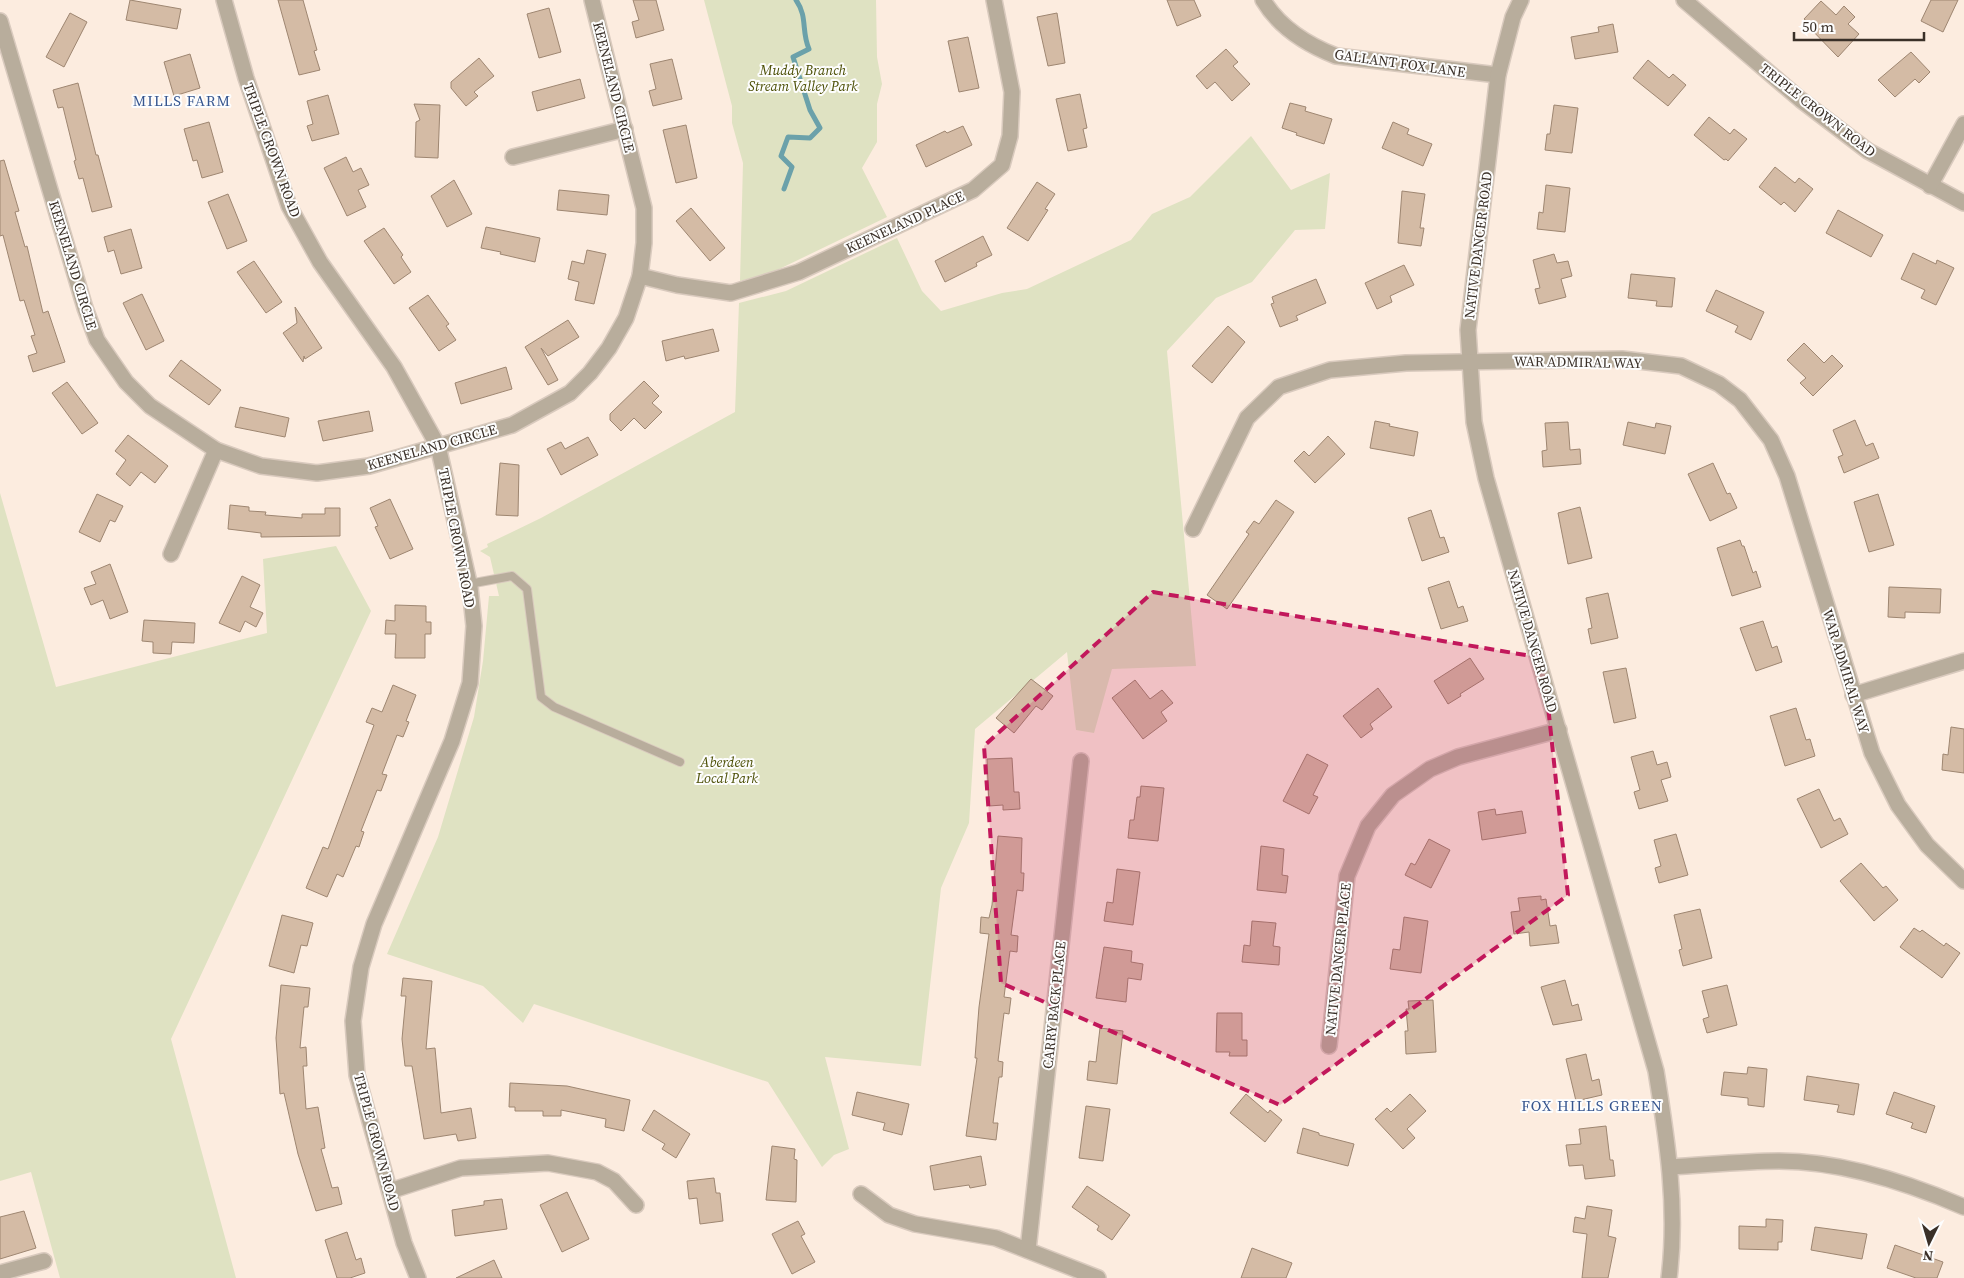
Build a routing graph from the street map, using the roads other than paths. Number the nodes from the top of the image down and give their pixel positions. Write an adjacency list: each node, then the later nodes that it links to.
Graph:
1 (224, 0): 16 (street, TRIPLE CROWN ROAD)
2 (592, 0): 10 (street, KEENELAND CIRCLE)
3 (994, 0): 14 (street, KEENELAND PLACE)
4 (1263, 0): 8 (street, GALLANT FOX LANE)
5 (1521, 0): 8 (street, NATIVE DANCER ROAD)
6 (1684, 0): 12 (street, TRIPLE CROWN ROAD)
7 (0, 21): 17 (street, KEENELAND CIRCLE)
8 (1498, 76): 15 (street, NATIVE DANCER ROAD)
9 (1964, 124): 12 (street)
10 (625, 129): 11 (street); 14 (street, KEENELAND CIRCLE)
11 (513, 158)
12 (1930, 186): 13 (street, TRIPLE CROWN ROAD)
13 (1964, 203)
14 (640, 276): 16 (street, KEENELAND CIRCLE)
15 (1469, 361): 18 (street, WAR ADMIRAL WAY); 22 (street, WAR ADMIRAL WAY); 23 (street, NATIVE DANCER ROAD)
16 (438, 446): 17 (street, KEENELAND CIRCLE); 20 (street, TRIPLE CROWN ROAD)
17 (216, 450): 19 (street)
18 (1193, 529)
19 (171, 554)
20 (469, 584): 25 (lane); 29 (street, TRIPLE CROWN ROAD)
21 (1964, 662): 22 (street)
22 (1853, 695): 26 (street, WAR ADMIRAL WAY)
23 (1558, 730): 27 (street, NATIVE DANCER PLACE); 28 (street, NATIVE DANCER ROAD)
24 (1081, 761): 33 (street, CARRY BACK PLACE)
25 (680, 762)
26 (1964, 881)
27 (1328, 1046)
28 (1671, 1167): 32 (street); 38 (street, NATIVE DANCER ROAD)
29 (390, 1191): 31 (street); 36 (street, TRIPLE CROWN ROAD)
30 (861, 1194): 33 (street)
31 (636, 1205)
32 (1964, 1207)
33 (1028, 1250): 37 (street)
34 (44, 1262): 35 (street)
35 (0, 1273)
36 (418, 1278)
37 (1098, 1278)
38 (1669, 1278)

